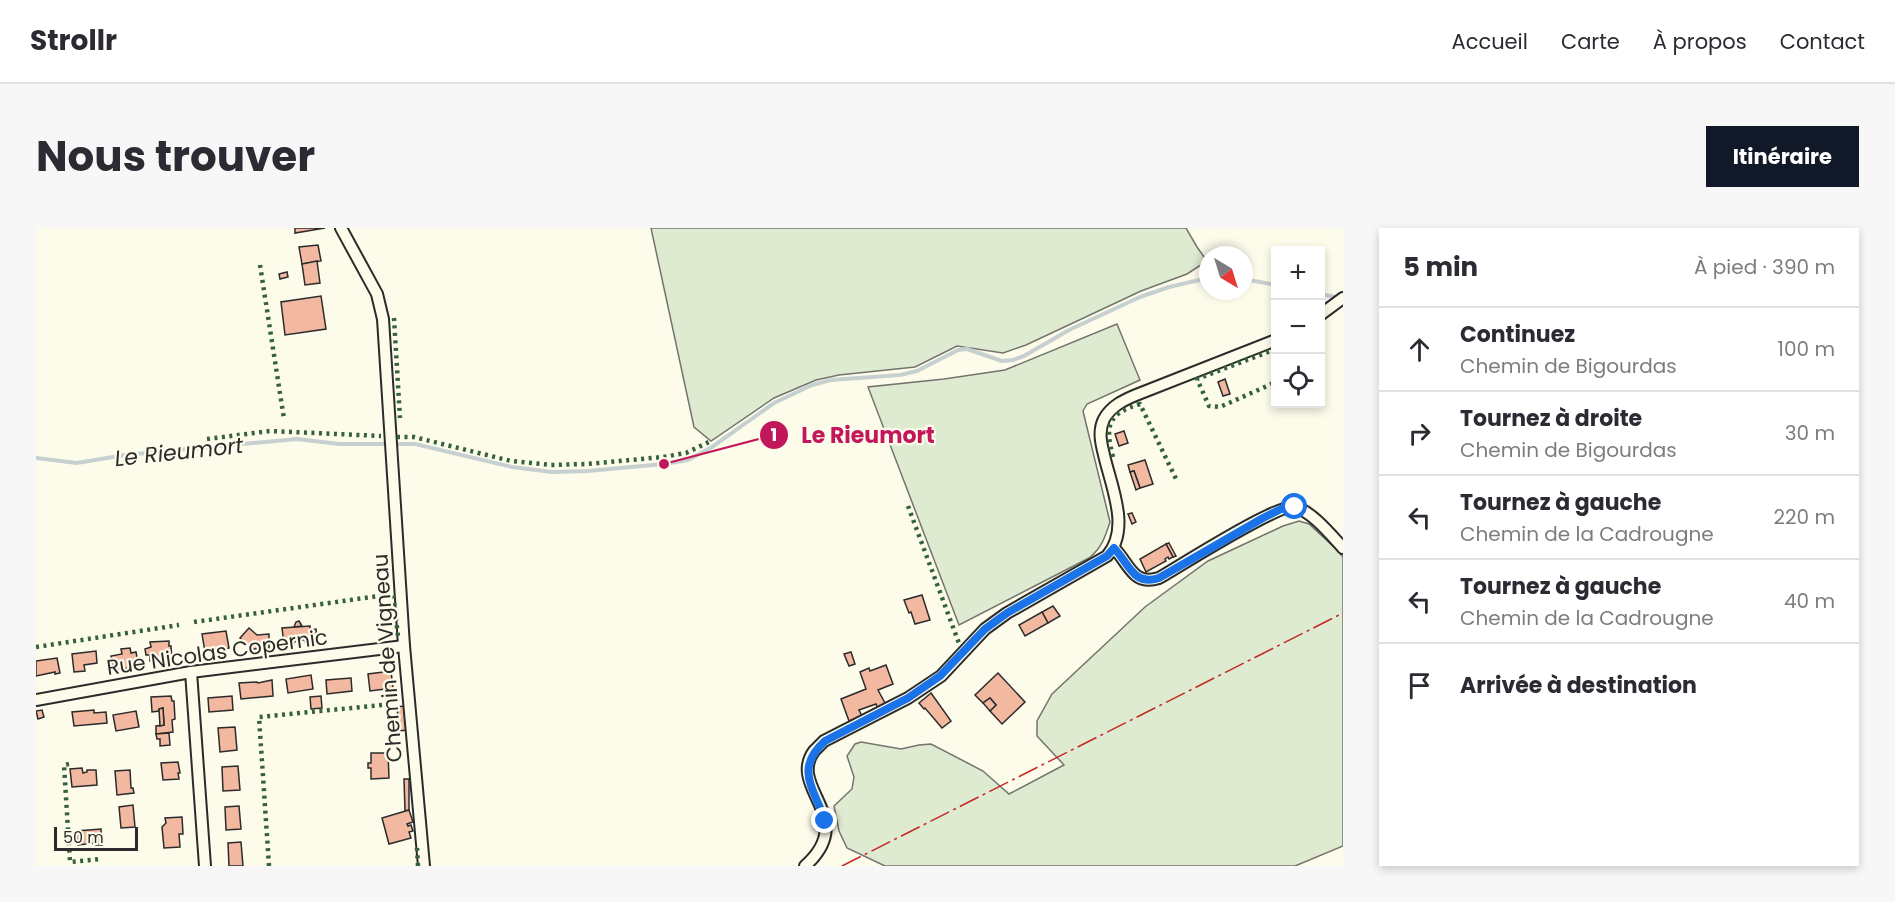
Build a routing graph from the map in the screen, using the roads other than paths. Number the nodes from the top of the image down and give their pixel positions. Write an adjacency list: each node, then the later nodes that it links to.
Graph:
1 (340, 228): 7 (street, Chemin de Vigneau)
2 (1342, 299): 3 (street)
3 (1325, 311)
4 (1271, 342): 5 (street)
5 (1114, 548): 6 (street); 12 (street)
6 (1343, 548)
7 (404, 646): 8 (street, Rue Nicolas Copernic); 11 (street, Chemin de Vigneau)
8 (191, 672): 9 (street, Rue Nicolas Copernic); 10 (street)
9 (36, 700)
10 (205, 866)
11 (424, 866)
12 (805, 866)

